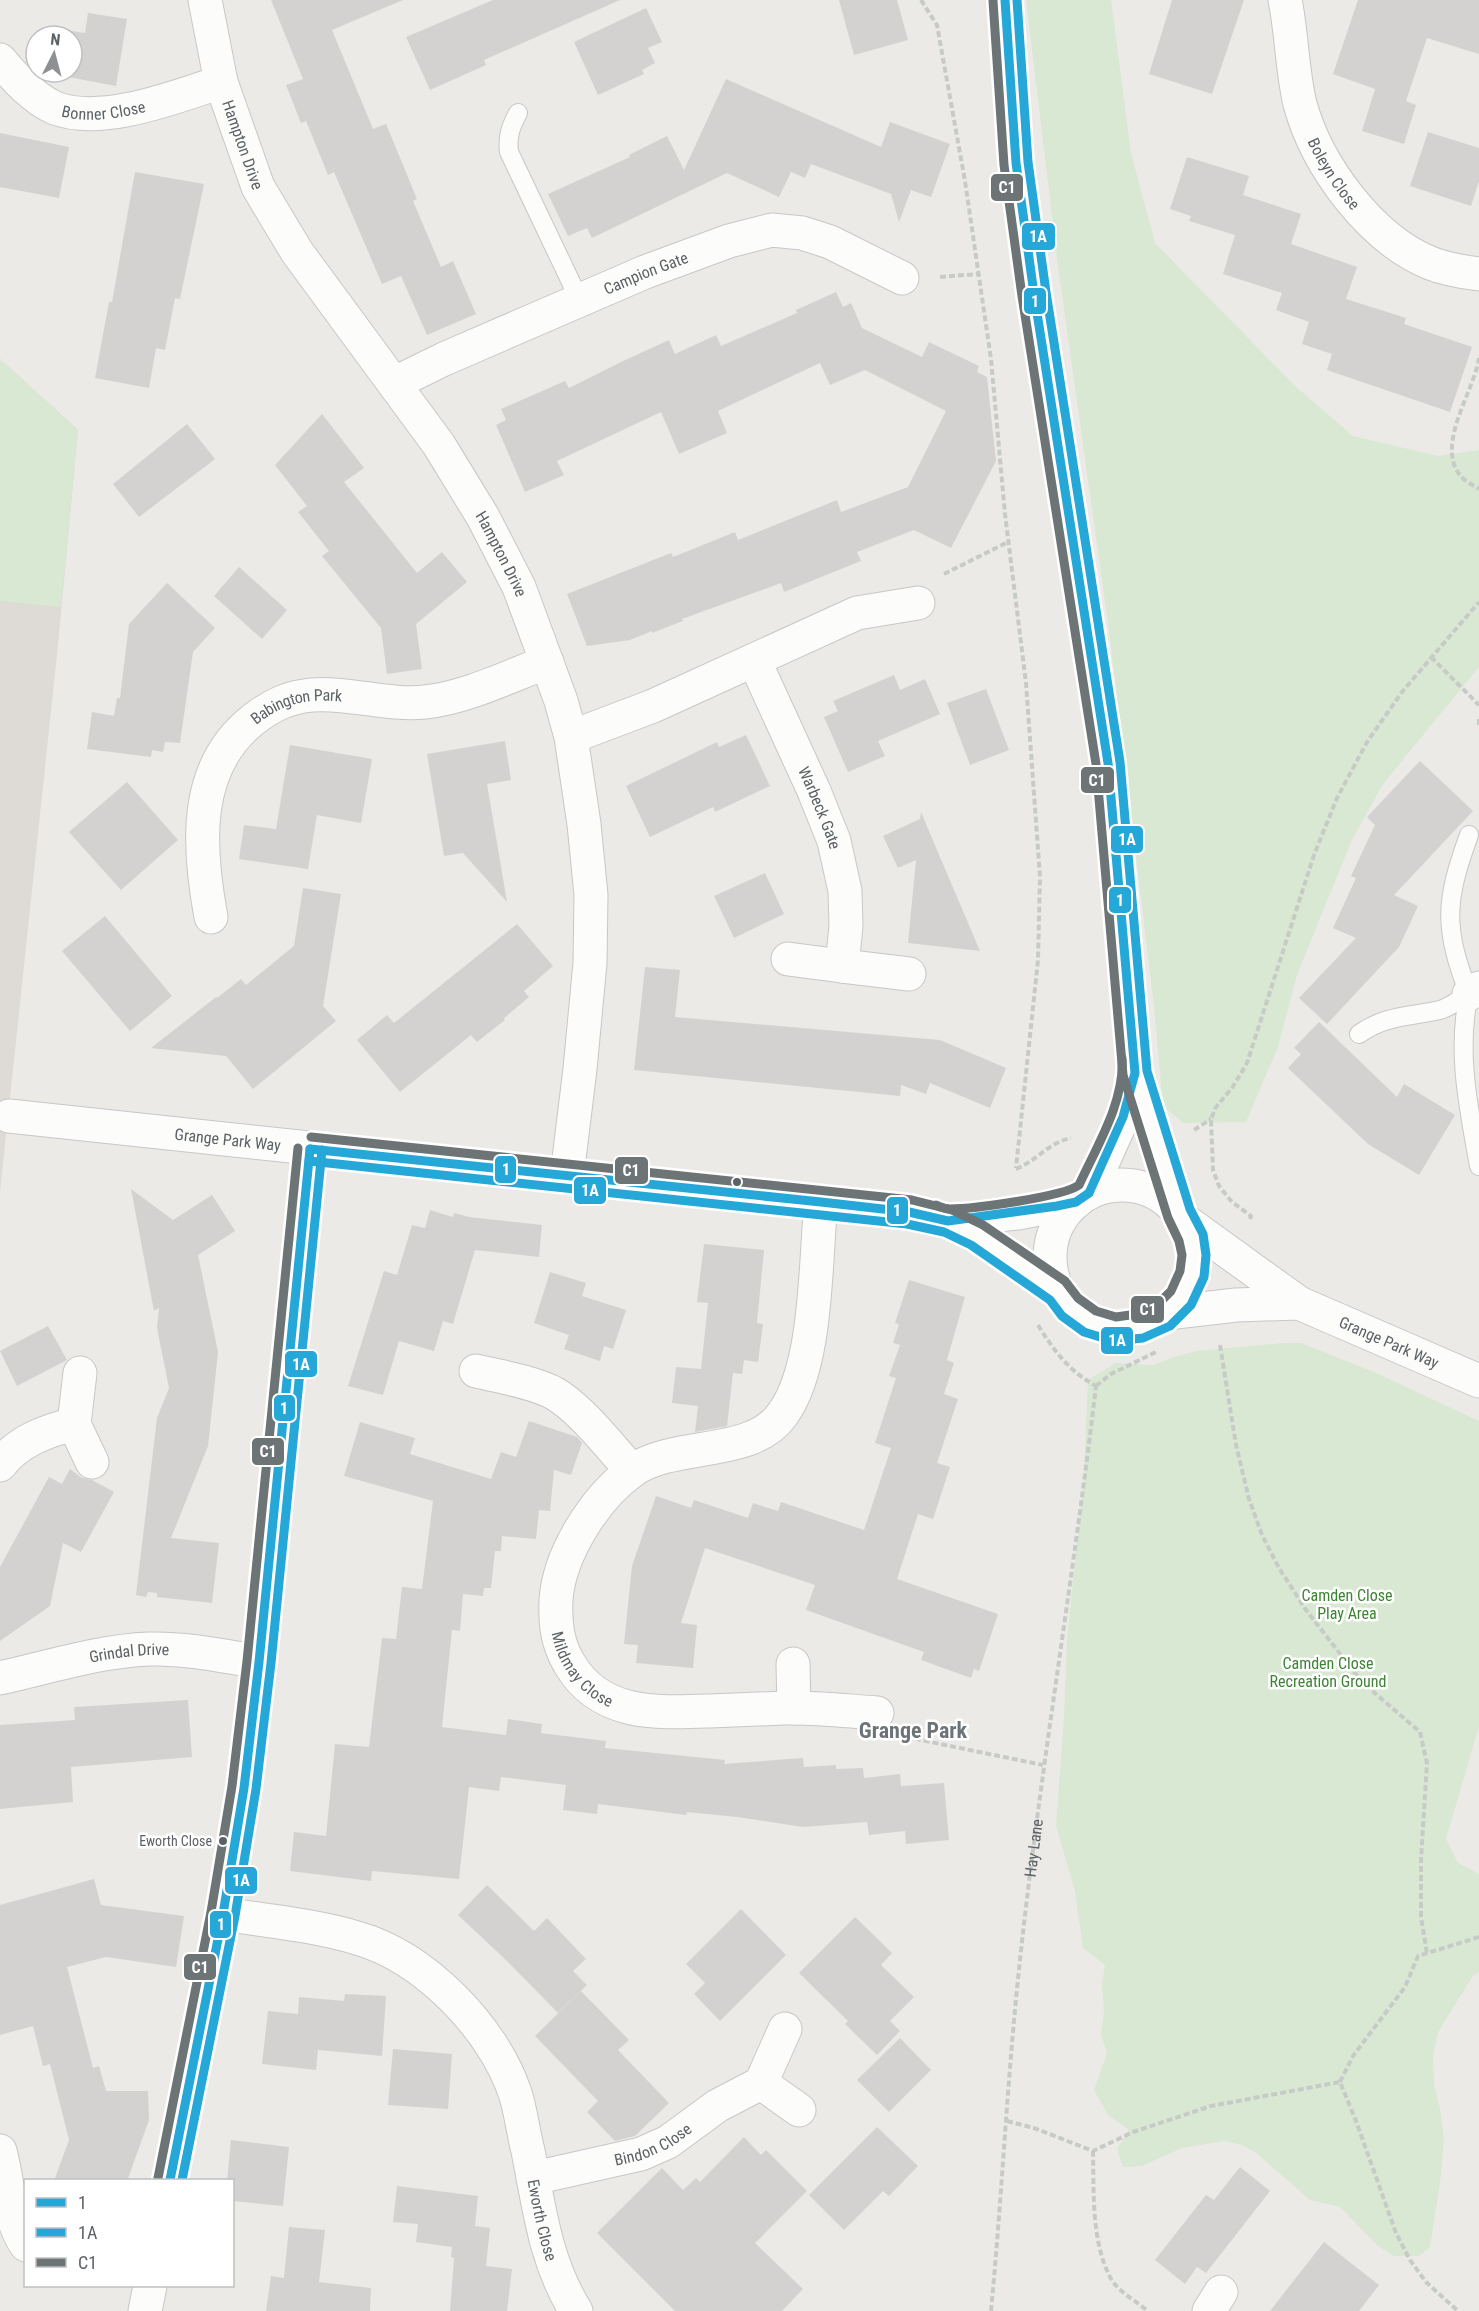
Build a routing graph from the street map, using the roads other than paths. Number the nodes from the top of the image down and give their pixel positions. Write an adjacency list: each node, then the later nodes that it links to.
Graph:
1 (205, 0): 5 (street, Hampton Drive)
2 (1005, 0): 22 (street)
3 (1286, 0): 7 (street, Boleyn Close)
4 (0, 60): 5 (street, Bonner Close)
5 (221, 82): 10 (street, Hampton Drive)
6 (518, 113): 9 (lane)
7 (1479, 274)
8 (902, 278): 9 (street, Campion Gate)
9 (579, 299): 10 (street, Campion Gate)
10 (395, 383): 13 (street, Hampton Drive)
11 (918, 603): 12 (street)
12 (754, 660): 14 (street); 18 (street, Warbeck Gate)
13 (547, 662): 14 (street, Hampton Drive); 16 (street, Babington Park)
14 (571, 737): 26 (street, Hampton Drive)
15 (1469, 835): 20 (lane)
16 (211, 916)
17 (788, 958): 18 (street)
18 (842, 966): 19 (street)
19 (909, 974)
20 (1474, 991): 21 (lane); 25 (lane)
21 (1359, 1034)
22 (1135, 1073): 27 (street); 29 (street)
23 (4, 1116): 24 (street, Grange Park Way)
24 (310, 1149): 26 (street, Grange Park Way); 41 (street)
25 (1479, 1166)
26 (567, 1175): 28 (street, Grange Park Way)
27 (1082, 1198): 29 (street, Grange Park Way); 30 (street, Grange Park Way); 31 (street, Grange Park Way)
28 (820, 1202): 30 (street, Grange Park Way); 40 (street, Mildmay Close)
29 (1181, 1217): 32 (street, Grange Park Way); 33 (street, Grange Park Way)
30 (948, 1221): 31 (street, Grange Park Way)
31 (1058, 1291): 33 (street, Grange Park Way)
32 (1299, 1303): 33 (street, Grange Park Way); 36 (street, Grange Park Way)
33 (1167, 1313)
34 (476, 1371): 40 (street)
35 (81, 1373): 37 (street)
36 (1479, 1381)
37 (74, 1424): 38 (street); 39 (street)
38 (92, 1462)
39 (0, 1465)
40 (632, 1471): 44 (street, Mildmay Close)
41 (259, 1662): 43 (street, Grindal Drive); 46 (street)
42 (793, 1664): 44 (street)
43 (0, 1678)
44 (794, 1708): 45 (street, Mildmay Close)
45 (877, 1713)
46 (223, 1914): 51 (street, Eworth Close); 52 (street)
47 (785, 2029): 48 (street)
48 (761, 2083): 49 (street); 51 (street, Bindon Close)
49 (799, 2110)
50 (0, 2151): 53 (street)
51 (534, 2178): 54 (street, Eworth Close)
52 (170, 2179)
53 (24, 2242)
54 (576, 2311)

